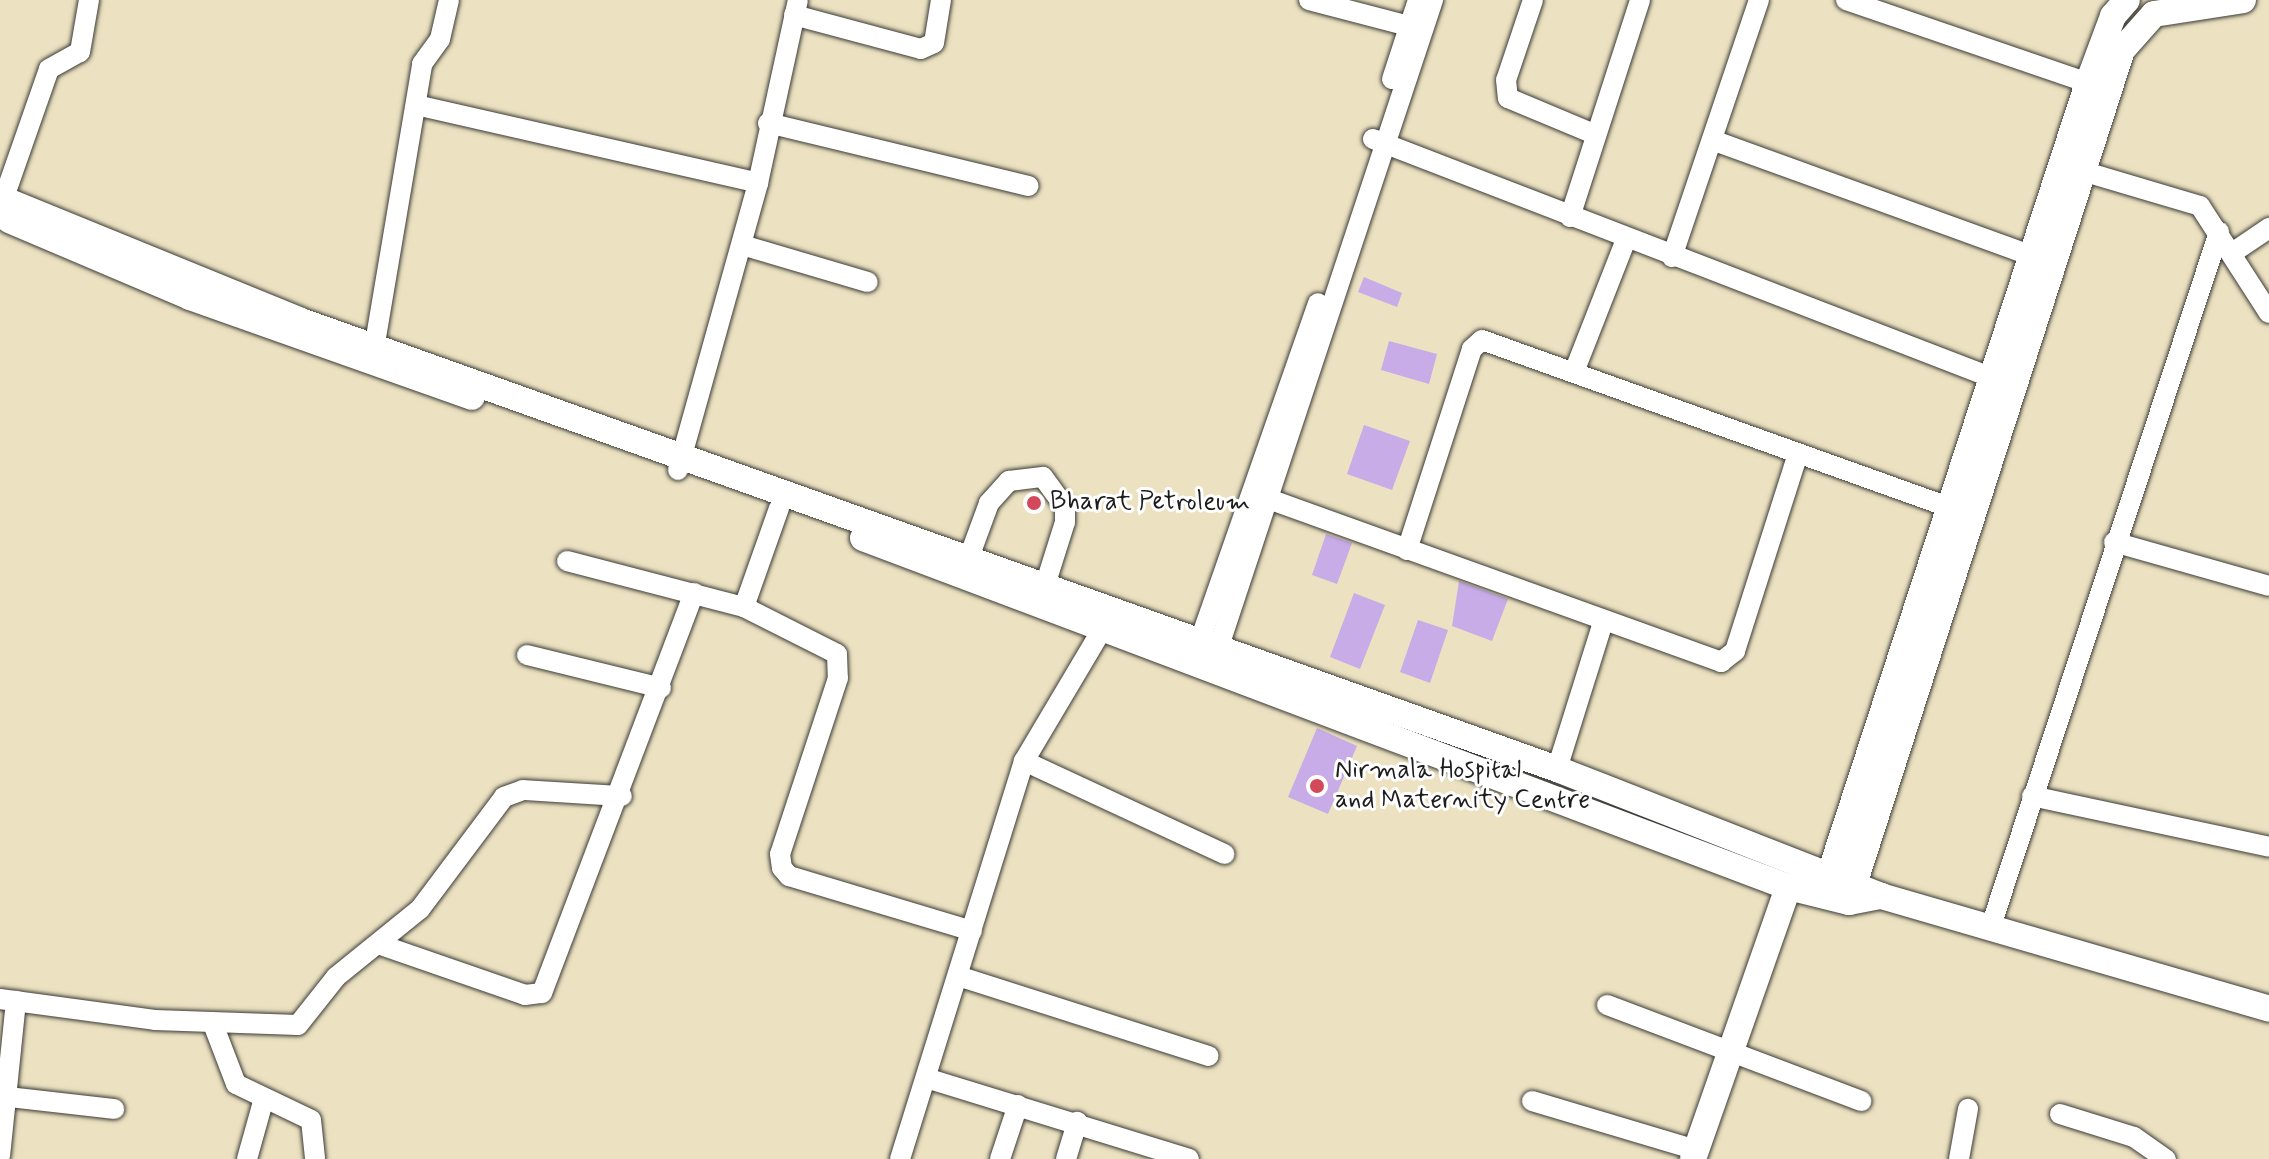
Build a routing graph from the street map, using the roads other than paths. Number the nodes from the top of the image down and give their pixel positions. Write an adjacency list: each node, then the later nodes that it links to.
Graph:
1 (89, 0): 24 (street)
2 (449, 0): 16 (street)
3 (941, 0): 13 (street)
4 (1309, 0): 14 (street)
5 (1418, 0): 14 (street)
6 (1433, 0): 20 (street)
7 (1533, 0): 18 (street)
8 (1640, 0): 18 (street)
9 (1759, 0): 19 (street)
10 (1846, 0): 15 (street)
11 (2127, 0): 15 (main road)
12 (2243, 0): 21 (main road)
13 (796, 8): 17 (street)
14 (1409, 26): 20 (street)
15 (2088, 83): 31 (main road)
16 (416, 105): 22 (street); 35 (street)
17 (768, 123): 22 (street); 23 (street)
18 (1594, 134): 25 (street)
19 (1712, 140): 31 (street); 32 (street)
20 (1379, 142): 25 (street); 40 (street)
21 (2082, 171): 27 (street); 64 (main road)
22 (758, 183): 29 (street)
23 (1028, 186)
24 (1, 206): 35 (main road)
25 (1570, 217): 28 (street)
26 (2269, 228): 30 (street)
27 (2219, 232): 30 (street); 43 (street)
28 (1626, 239): 32 (street); 36 (street)
29 (742, 245): 33 (street); 39 (street)
30 (2232, 253): 34 (street)
31 (2032, 256): 37 (main road)
32 (1672, 257): 37 (street)
33 (868, 282)
34 (2269, 313)
35 (373, 356): 39 (main road)
36 (1574, 372): 38 (street); 44 (street)
37 (1990, 377): 41 (main road)
38 (1797, 457): 41 (street); 51 (street)
39 (680, 462): 42 (main road); 46 (main road)
40 (1259, 496): 44 (street); 53 (street)
41 (1946, 506): 64 (main road)
42 (779, 508): 46 (main road); 50 (street)
43 (2114, 542): 47 (street); 59 (street)
44 (1407, 550): 51 (street)
45 (567, 561): 48 (street)
46 (966, 566): 49 (main road); 49 (street)
47 (2269, 586)
48 (694, 593): 50 (street); 55 (street)
49 (1043, 593): 52 (main road); 53 (main road)
50 (744, 607): 66 (street)
51 (1602, 625): 57 (street)
52 (1104, 626): 56 (street); 62 (main road)
53 (1208, 646): 57 (main road)
54 (527, 655): 55 (street)
55 (661, 688): 58 (street)
56 (1024, 761): 61 (street); 66 (street)
57 (1557, 769): 62 (main road)
58 (622, 796): 67 (street); 67 (street)
59 (2032, 796): 60 (street); 65 (street)
60 (2269, 847)
61 (1224, 854)
62 (1739, 855): 63 (main road); 64 (main road)
63 (1788, 887): 64 (main road); 73 (main road)
64 (1839, 888): 65 (main road)
65 (1990, 929): 71 (main road)
66 (972, 931): 68 (street)
67 (381, 945): 72 (street)
68 (958, 976): 74 (street); 75 (street)
69 (8, 1000): 72 (street); 76 (street)
70 (1607, 1005): 73 (street)
71 (2269, 1009)
72 (213, 1024): 77 (street)
73 (1727, 1054): 79 (street); 85 (main road)
74 (1209, 1056)
75 (926, 1078): 80 (street); 89 (street)
76 (3, 1097): 81 (street); 86 (street)
77 (264, 1098): 87 (street); 88 (street)
78 (1532, 1101): 85 (street)
79 (1861, 1101)
80 (1018, 1105): 84 (street); 90 (street)
81 (114, 1109)
82 (1968, 1109): 93 (street)
83 (2060, 1114): 94 (street)
84 (1077, 1122): 91 (street); 92 (street)
85 (1695, 1154)
86 (0, 1156)
87 (247, 1159)
88 (315, 1159)
89 (900, 1159)
90 (1000, 1159)
91 (1066, 1159)
92 (1189, 1159)
93 (1959, 1159)
94 (2166, 1159)

